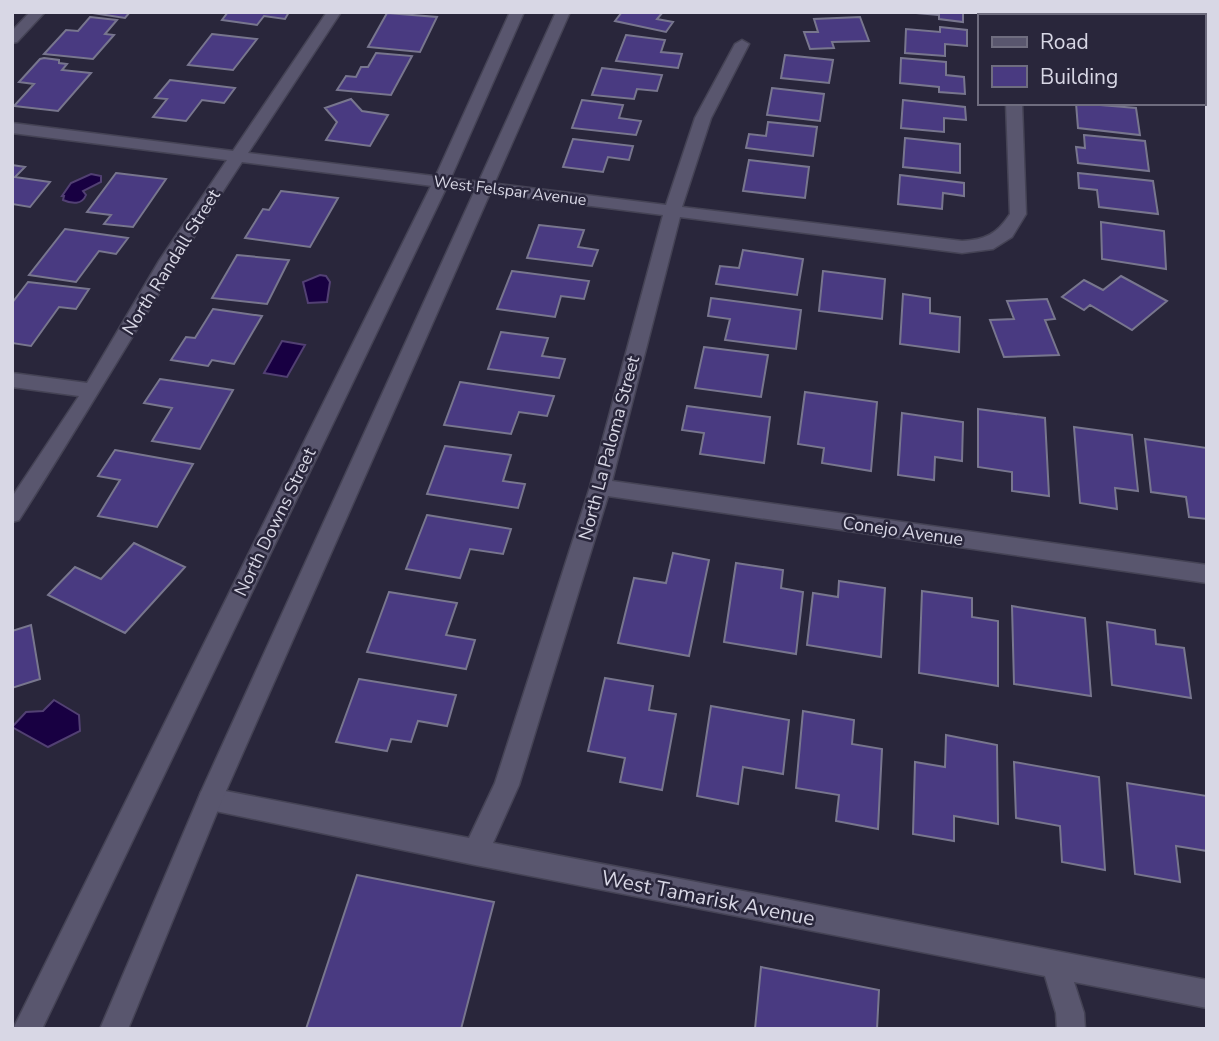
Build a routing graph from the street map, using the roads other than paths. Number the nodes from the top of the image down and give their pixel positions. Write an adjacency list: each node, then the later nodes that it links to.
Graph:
1 (38, 12): 5 (street)
2 (334, 12): 9 (street, North Randall Street)
3 (517, 12): 10 (street, North Downs Street)
4 (564, 12): 11 (street)
5 (12, 39)
6 (742, 44): 12 (street, North La Paloma Street)
7 (1014, 105): 12 (street, West Felspar Avenue)
8 (12, 128): 9 (street, West Felspar Avenue)
9 (240, 156): 10 (street, West Felspar Avenue); 14 (street, North Randall Street)
10 (441, 182): 11 (street, West Felspar Avenue); 22 (street, North Downs Street)
11 (483, 187): 12 (street, West Felspar Avenue); 18 (street)
12 (672, 211): 15 (street, North La Paloma Street)
13 (12, 380): 14 (street)
14 (92, 391): 16 (street, North Randall Street)
15 (600, 487): 17 (street, Conejo Avenue); 19 (street, North La Paloma Street)
16 (12, 514)
17 (1207, 574)
18 (210, 800): 19 (street, West Tamarisk Avenue); 23 (street)
19 (475, 853): 20 (street, West Tamarisk Avenue)
20 (1056, 966): 21 (street, West Tamarisk Avenue); 24 (street)
21 (1207, 994)
22 (27, 1029)
23 (114, 1029)
24 (1070, 1029)

